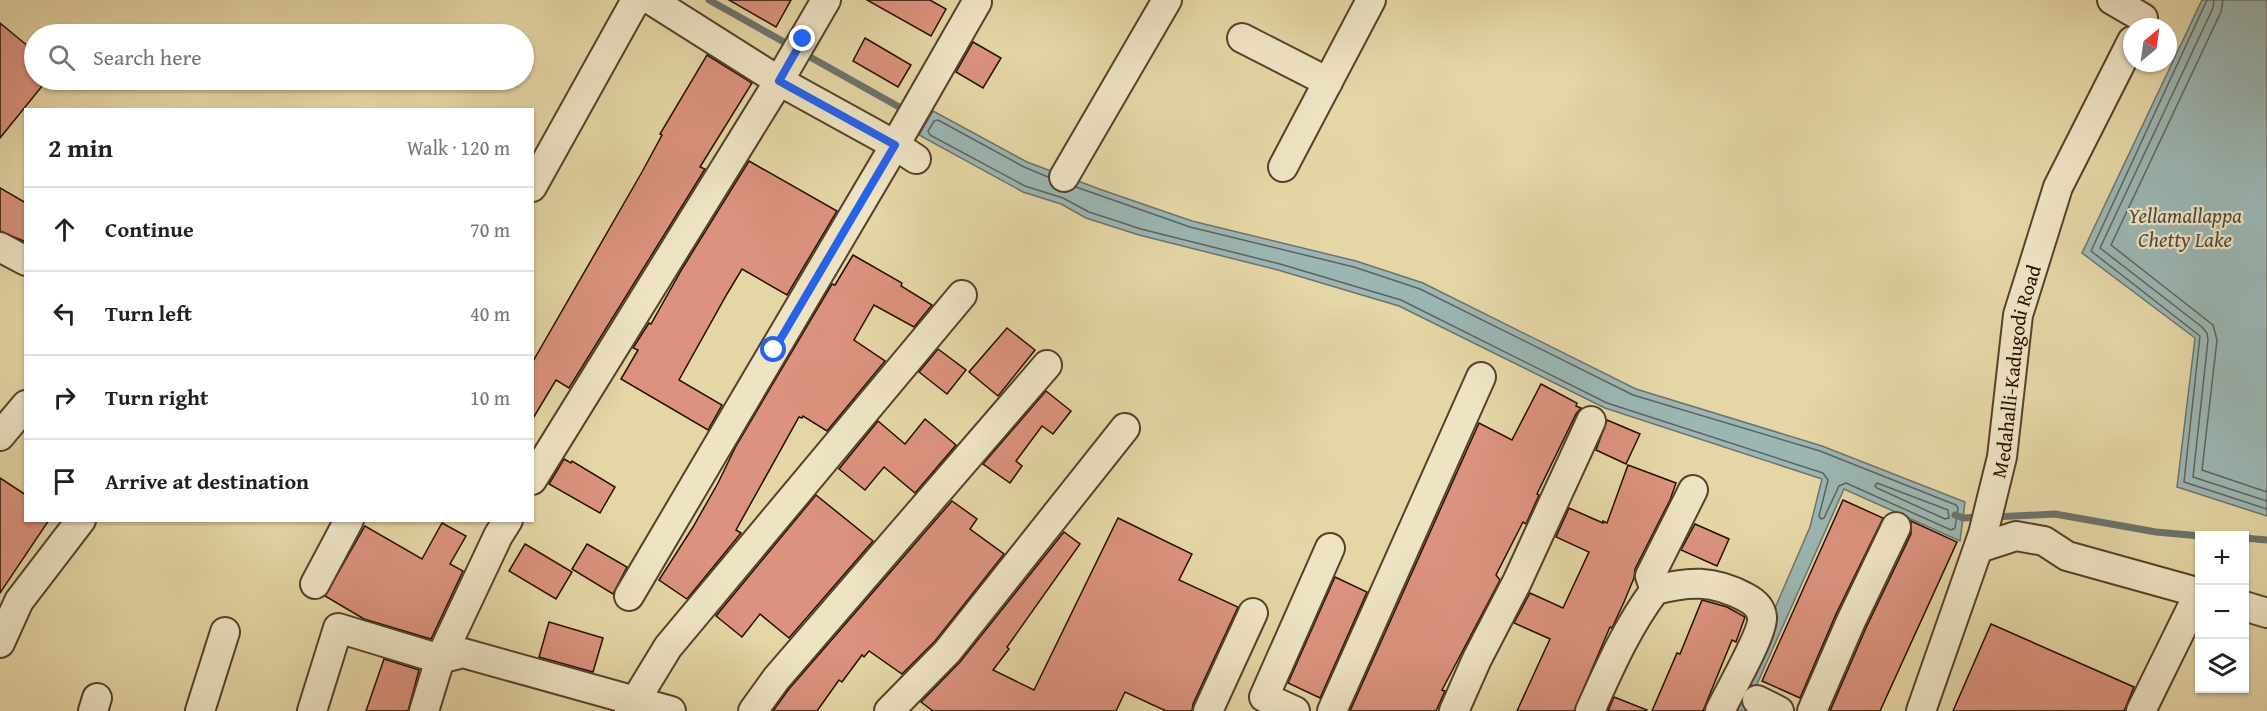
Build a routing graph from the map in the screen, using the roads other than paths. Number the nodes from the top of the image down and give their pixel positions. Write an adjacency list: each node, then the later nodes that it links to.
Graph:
1 (636, 0): 16 (street)
2 (651, 0): 11 (street)
3 (826, 0): 11 (street)
4 (1167, 0): 15 (street)
5 (1371, 0): 12 (street)
6 (2112, 0): 8 (street)
7 (977, 2): 13 (street)
8 (2138, 18)
9 (1242, 38): 12 (street)
10 (2123, 59): 32 (street, Medahalli-Kadugodi Road)
11 (779, 81): 13 (street); 26 (street)
12 (1328, 82): 14 (street)
13 (906, 152): 37 (street)
14 (1282, 167)
15 (1064, 177)
16 (534, 183)
17 (0, 247): 18 (street)
18 (24, 260)
19 (962, 295): 45 (street)
20 (1047, 365): 50 (street)
21 (1481, 377): 54 (street)
22 (24, 407): 25 (street)
23 (1591, 421): 55 (street)
24 (1125, 428): 51 (street)
25 (0, 436)
26 (534, 477)
27 (1693, 490): 35 (street)
28 (79, 522): 43 (street)
29 (348, 522): 34 (street)
30 (507, 522): 44 (street)
31 (1896, 527): 58 (street)
32 (1981, 541): 36 (street); 59 (street, Medahalli-Kadugodi Road)
33 (1330, 548): 53 (street)
34 (315, 584)
35 (1655, 590): 56 (street); 57 (street)
36 (2195, 592)
37 (629, 596)
38 (2195, 601): 60 (street)
39 (2249, 608): 41 (street)
40 (1253, 613): 52 (street)
41 (2267, 613)
42 (225, 632): 46 (street)
43 (1, 634)
44 (440, 658): 45 (street); 47 (street); 48 (street)
45 (631, 706): 49 (street)
46 (200, 711)
47 (312, 711)
48 (424, 711)
49 (671, 711)
50 (753, 711)
51 (889, 711)
52 (1208, 711)
53 (1295, 711)
54 (1332, 711)
55 (1454, 711)
56 (1590, 711)
57 (1720, 711)
58 (1812, 711)
59 (1921, 711)
60 (2141, 711)

